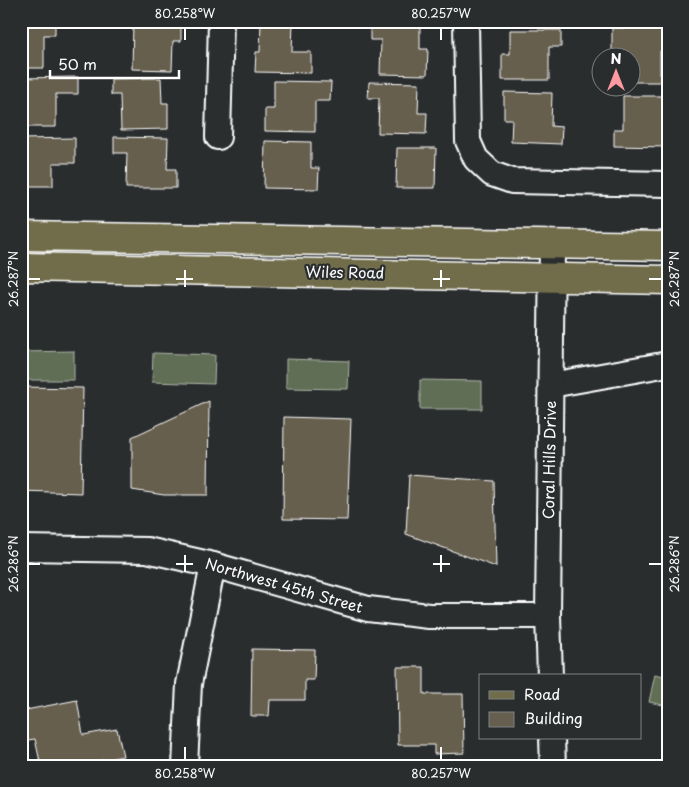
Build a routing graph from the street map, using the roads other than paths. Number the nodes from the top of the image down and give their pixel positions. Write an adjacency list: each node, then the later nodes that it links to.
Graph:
1 (221, 21): 3 (street)
2 (466, 21): 4 (street)
3 (218, 137)
4 (668, 184)
5 (21, 236): 6 (main road)
6 (85, 237): 7 (main road); 10 (main road)
7 (552, 244): 8 (main road); 11 (street, Coral Hills Drive)
8 (668, 246)
9 (21, 267): 10 (main road, Wiles Road)
10 (84, 268): 11 (main road, Wiles Road)
11 (552, 278): 12 (main road, Wiles Road); 14 (street, Coral Hills Drive)
12 (668, 280)
13 (668, 364): 14 (street)
14 (551, 385): 17 (street, Coral Hills Drive)
15 (21, 548): 16 (street, Northwest 45th Street)
16 (213, 565): 17 (street, Northwest 45th Street); 20 (street)
17 (548, 616): 18 (street, Coral Hills Drive)
18 (550, 674)
19 (552, 740): 21 (street)
20 (185, 766)
21 (552, 766)

